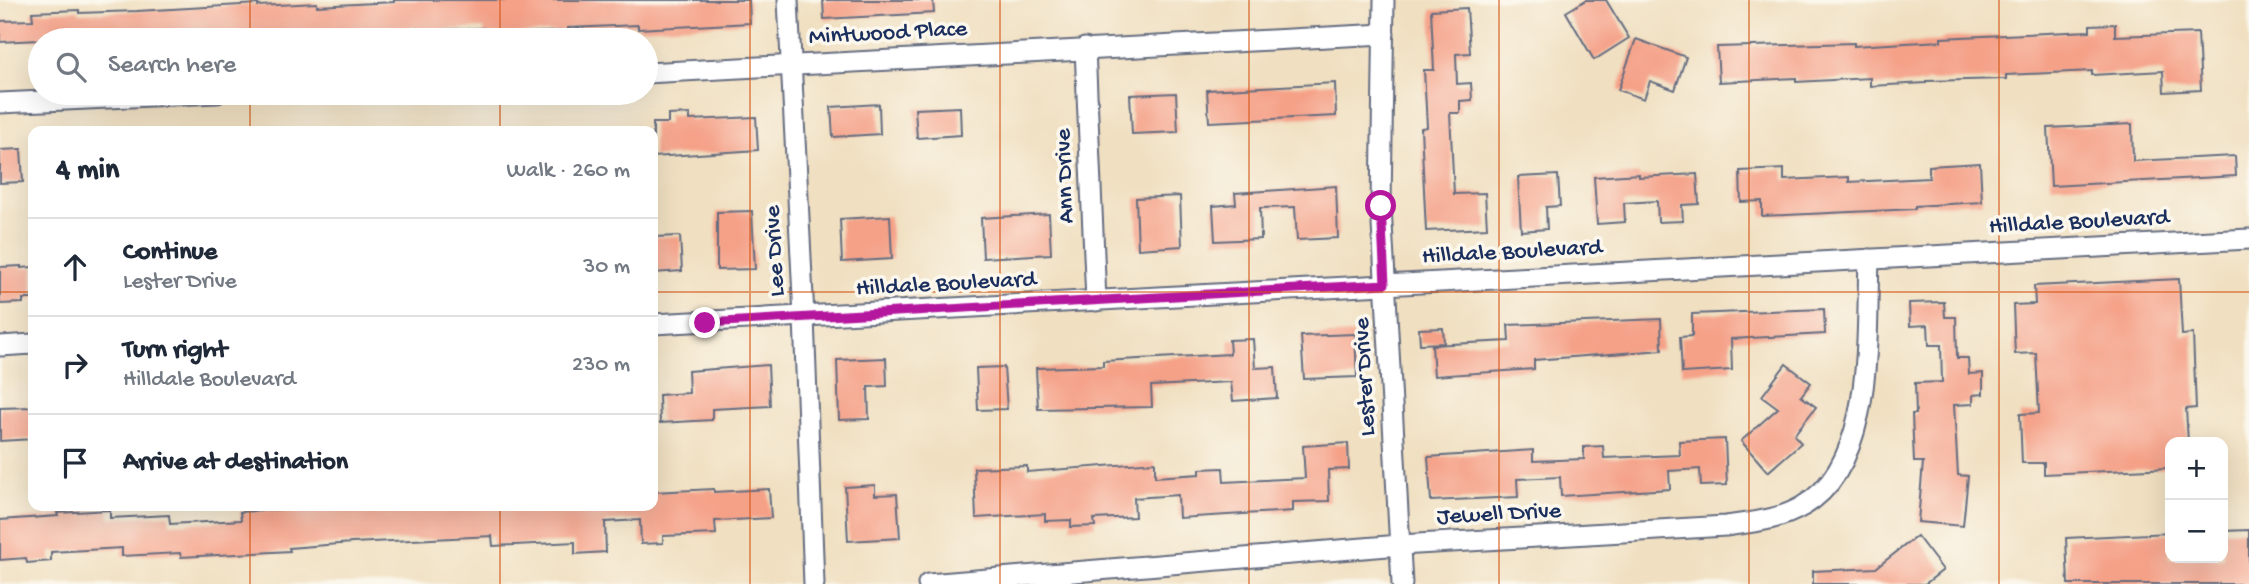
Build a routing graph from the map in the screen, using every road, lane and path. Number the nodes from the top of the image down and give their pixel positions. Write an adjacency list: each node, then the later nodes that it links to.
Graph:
1 (788, 0): 5 (street, Lee Drive)
2 (1384, 0): 3 (street, Lester Drive)
3 (1384, 34): 4 (street, Mintwood Place); 11 (street, Lester Drive)
4 (1085, 48): 5 (street, Mintwood Place); 12 (street, Ann Drive)
5 (792, 64): 6 (street, Mintwood Place); 13 (street, Lee Drive)
6 (658, 72)
7 (28, 102): 8 (street)
8 (0, 103)
9 (2249, 239): 10 (street, Hilldale Boulevard)
10 (1870, 259): 11 (street, Hilldale Boulevard); 17 (street, Jewell Drive)
11 (1385, 284): 12 (street, Hilldale Boulevard); 17 (street, Lester Drive)
12 (1096, 302): 13 (street, Hilldale Boulevard)
13 (804, 317): 14 (street, Hilldale Boulevard); 18 (street, Lee Drive)
14 (658, 324)
15 (28, 344): 16 (street)
16 (0, 346)
17 (1400, 545): 19 (street, Jewell Drive); 20 (street, Lester Drive)
18 (814, 584)
19 (928, 584)
20 (1402, 584)

